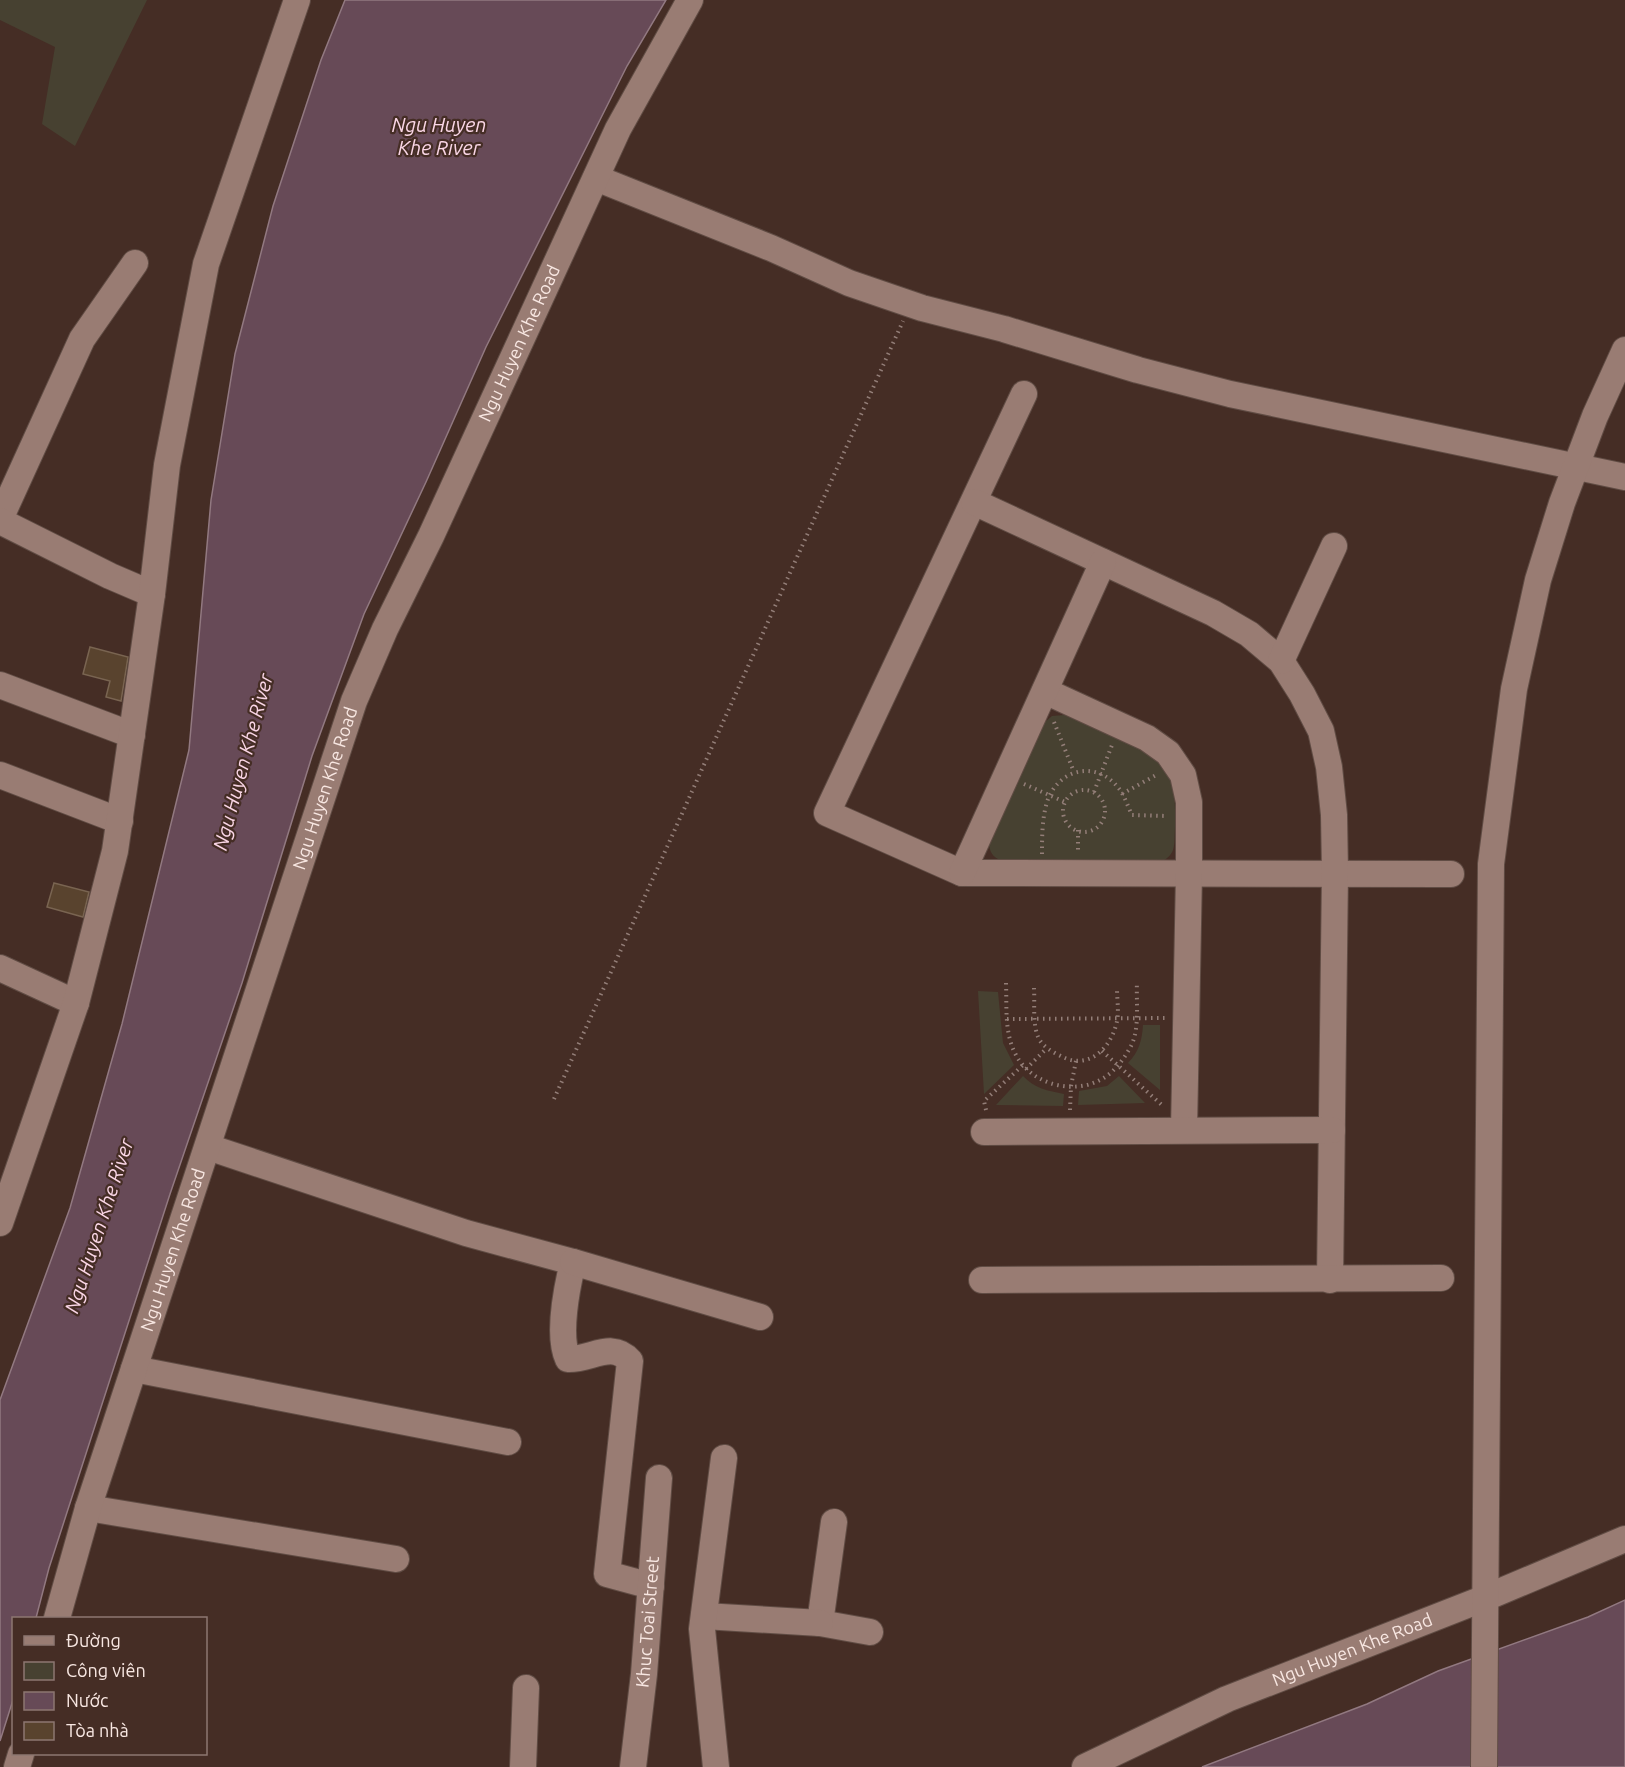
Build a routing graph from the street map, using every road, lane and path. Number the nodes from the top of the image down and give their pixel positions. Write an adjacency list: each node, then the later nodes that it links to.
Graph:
1 (297, 0): 14 (street)
2 (690, 0): 3 (street, Ngu Huyen Khe Road)
3 (596, 178): 5 (street); 62 (street, Ngu Huyen Khe Road)
4 (135, 263): 11 (street)
5 (910, 304): 8 (street); 56 (path)
6 (1625, 350): 8 (street)
7 (1024, 394): 10 (street)
8 (1576, 466): 9 (street); 78 (street)
9 (1625, 477)
10 (974, 502): 13 (street); 36 (street)
11 (0, 520): 14 (street)
12 (1334, 546): 15 (street)
13 (1103, 562): 15 (street); 17 (street)
14 (152, 594): 19 (street)
15 (1281, 661): 35 (street)
16 (0, 685): 19 (street)
17 (1044, 691): 36 (street); 37 (street)
18 (1054, 722): 21 (path)
19 (132, 735): 31 (street)
20 (1113, 742): 24 (path)
21 (1074, 772): 24 (path); 28 (path)
22 (1159, 774): 27 (path)
23 (0, 775): 31 (street)
24 (1100, 775): 26 (path); 27 (path)
25 (1018, 781): 28 (path)
26 (1094, 792): 29 (path); 32 (path)
27 (1122, 794): 30 (path)
28 (1050, 796): 29 (path); 33 (path)
29 (1065, 802): 32 (path)
30 (1167, 816)
31 (120, 821): 44 (street)
32 (1078, 830): 34 (path)
33 (1042, 855)
34 (1078, 855)
35 (1335, 872): 37 (street); 38 (street); 61 (street)
36 (962, 873): 37 (street)
37 (1189, 873): 60 (street)
38 (1451, 874)
39 (0, 968): 44 (street)
40 (1137, 982): 45 (path)
41 (1006, 983): 48 (path)
42 (1034, 988): 49 (path)
43 (1117, 989): 46 (path)
44 (76, 1003): 63 (street)
45 (1136, 1017): 46 (path); 47 (path); 53 (path)
46 (1118, 1018): 49 (path); 51 (path)
47 (1167, 1018)
48 (1007, 1019): 49 (path); 54 (path)
49 (1035, 1019): 50 (path)
50 (1047, 1048): 52 (path); 54 (path)
51 (1101, 1051): 52 (path); 53 (path)
52 (1076, 1061): 55 (path)
53 (1118, 1065): 55 (path); 57 (path)
54 (1024, 1067): 55 (path); 59 (path)
55 (1071, 1086): 58 (path)
56 (554, 1099)
57 (1163, 1106)
58 (1070, 1114)
59 (985, 1124): 60 (street)
60 (1185, 1130): 61 (street)
61 (1332, 1130): 67 (street)
62 (207, 1147): 64 (street); 69 (street, Ngu Huyen Khe Road)
63 (0, 1224)
64 (573, 1262): 68 (street); 77 (street)
65 (1441, 1278): 67 (street)
66 (982, 1280): 67 (street)
67 (1330, 1280)
68 (760, 1317)
69 (134, 1369): 70 (street); 73 (street, Ngu Huyen Khe Road)
70 (508, 1442)
71 (724, 1458): 79 (street)
72 (659, 1478): 77 (street, Khuc Toai Street)
73 (88, 1508): 76 (street); 80 (street, Ngu Huyen Khe Road)
74 (834, 1522): 81 (street)
75 (1625, 1539): 78 (street, Ngu Huyen Khe Road)
76 (396, 1559)
77 (651, 1586): 85 (street, Khuc Toai Street)
78 (1485, 1598): 87 (street, Ngu Huyen Khe Road); 88 (street)
79 (704, 1616): 81 (street); 86 (street)
80 (57, 1617)
81 (820, 1623): 82 (street)
82 (870, 1632)
83 (526, 1688): 84 (street)
84 (523, 1767)
85 (633, 1767)
86 (716, 1767)
87 (1084, 1767)
88 (1484, 1767)

